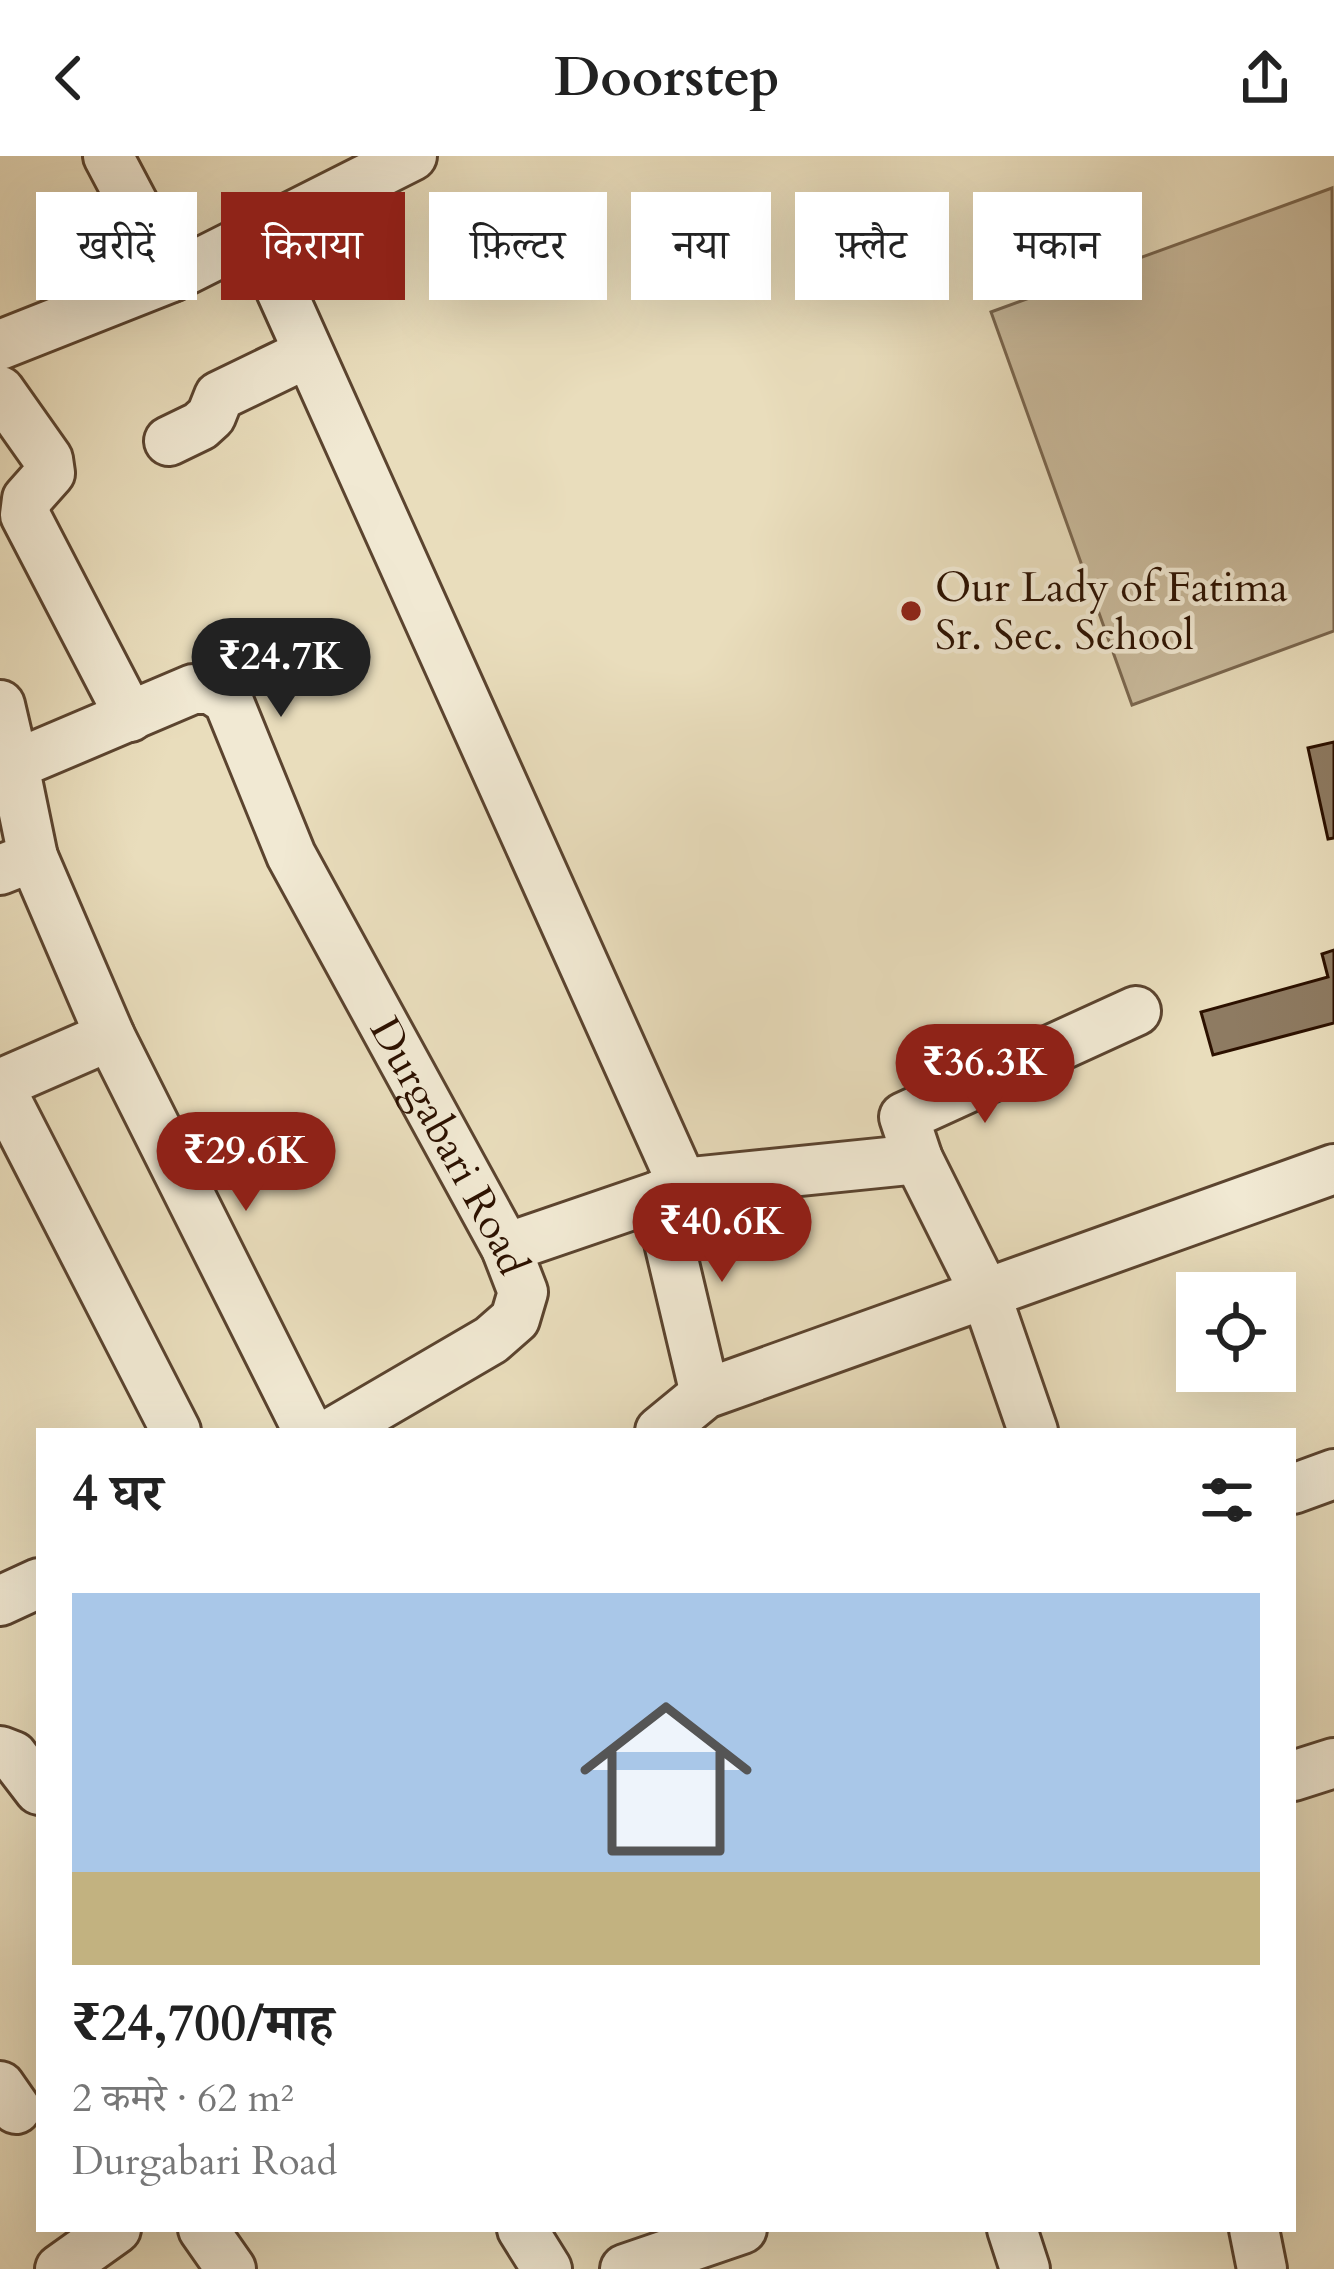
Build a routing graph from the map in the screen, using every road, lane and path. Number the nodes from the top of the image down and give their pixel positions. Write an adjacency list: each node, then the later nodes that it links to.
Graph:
1 (108, 156): 3 (street)
2 (382, 163): 4 (street)
3 (127, 192)
4 (331, 192)
5 (114, 300): 7 (street)
6 (285, 300): 8 (street)
7 (0, 345)
8 (308, 353): 10 (street); 20 (street)
9 (0, 391): 12 (street)
10 (169, 441)
11 (0, 705): 13 (street)
12 (130, 717): 13 (street); 21 (street, Durgabari Road)
13 (14, 765): 14 (street)
14 (16, 864): 16 (street)
15 (1136, 1011): 18 (street)
16 (110, 1036): 17 (street); 25 (street)
17 (0, 1086): 24 (street)
18 (918, 1160): 20 (street); 22 (street)
19 (1334, 1169): 22 (street)
20 (670, 1189): 21 (street); 23 (street)
21 (506, 1248): 26 (street, Durgabari Road)
22 (986, 1295): 23 (street); 28 (street)
23 (705, 1394): 27 (street)
24 (174, 1428)
25 (306, 1428)
26 (340, 1428)
27 (664, 1428)
28 (1032, 1428)
29 (1334, 1474): 30 (street)
30 (1296, 1488)
31 (0, 1751): 34 (street)
32 (1334, 1762): 33 (street)
33 (1296, 1775)
34 (36, 1786)
35 (112, 2232): 41 (street)
36 (205, 2232): 42 (street)
37 (525, 2232): 43 (street)
38 (733, 2232): 44 (street)
39 (1013, 2232): 45 (street)
40 (1255, 2232): 46 (street)
41 (60, 2269)
42 (231, 2269)
43 (547, 2269)
44 (625, 2269)
45 (1025, 2269)
46 (1262, 2269)

